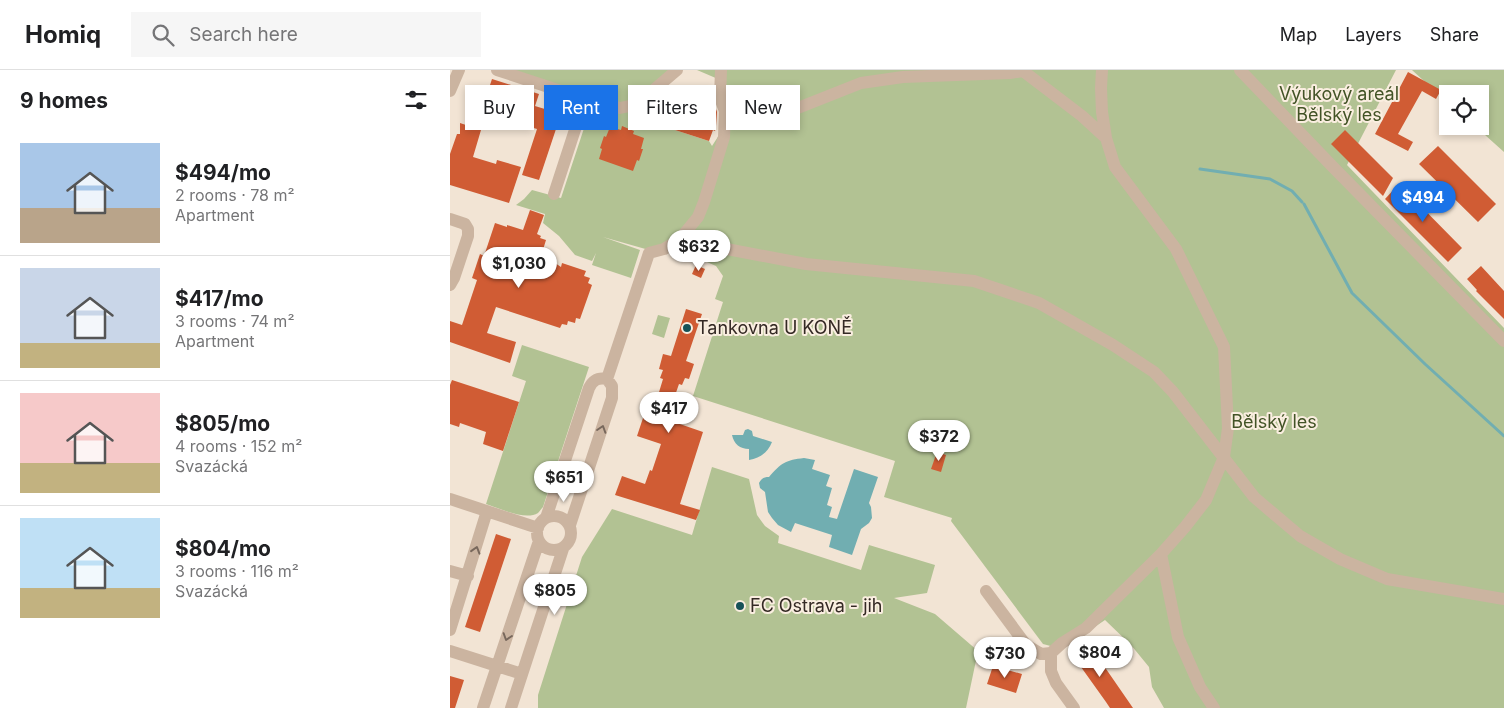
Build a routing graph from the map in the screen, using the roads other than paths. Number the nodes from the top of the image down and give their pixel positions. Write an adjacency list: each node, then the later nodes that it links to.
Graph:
1 (459, 70): 11 (street)
2 (497, 70): 10 (street)
3 (677, 70): 13 (street)
4 (721, 70): 14 (street)
5 (1041, 70): 8 (street)
6 (1102, 70): 17 (street)
7 (1240, 70): 15 (street)
8 (1023, 71): 9 (street); 17 (street)
9 (1009, 72): 14 (street)
10 (544, 85)
11 (450, 89)
12 (1293, 106): 15 (street)
13 (618, 107)
14 (725, 111): 20 (street)
15 (1280, 111): 22 (street)
16 (575, 130): 18 (street)
17 (1106, 138): 24 (street)
18 (554, 194)
19 (450, 218): 21 (street)
20 (679, 240): 23 (street); 24 (street)
21 (450, 284)
22 (1504, 341)
23 (607, 378): 27 (street); 28 (street, one-way to 23)
24 (1224, 457): 32 (street); 38 (street)
25 (450, 499): 26 (street)
26 (488, 511): 29 (street); 36 (street, one-way to 26)
27 (546, 518): 28 (street); 29 (street)
28 (570, 525): 31 (street)
29 (538, 528): 30 (street)
30 (539, 541): 31 (street); 42 (street, one-way to 42)
31 (563, 549): 43 (street)
32 (1162, 554): 33 (street); 35 (street)
33 (1149, 566): 35 (street); 41 (street)
34 (450, 571): 36 (street)
35 (1166, 574): 47 (street)
36 (468, 576): 39 (street)
37 (986, 591): 41 (street)
38 (1504, 599)
39 (450, 630)
40 (450, 651): 42 (street)
41 (1051, 653): 46 (street)
42 (497, 667): 43 (street); 44 (street)
43 (522, 674): 45 (street)
44 (483, 708)
45 (511, 708)
46 (1074, 708)
47 (1214, 708)

